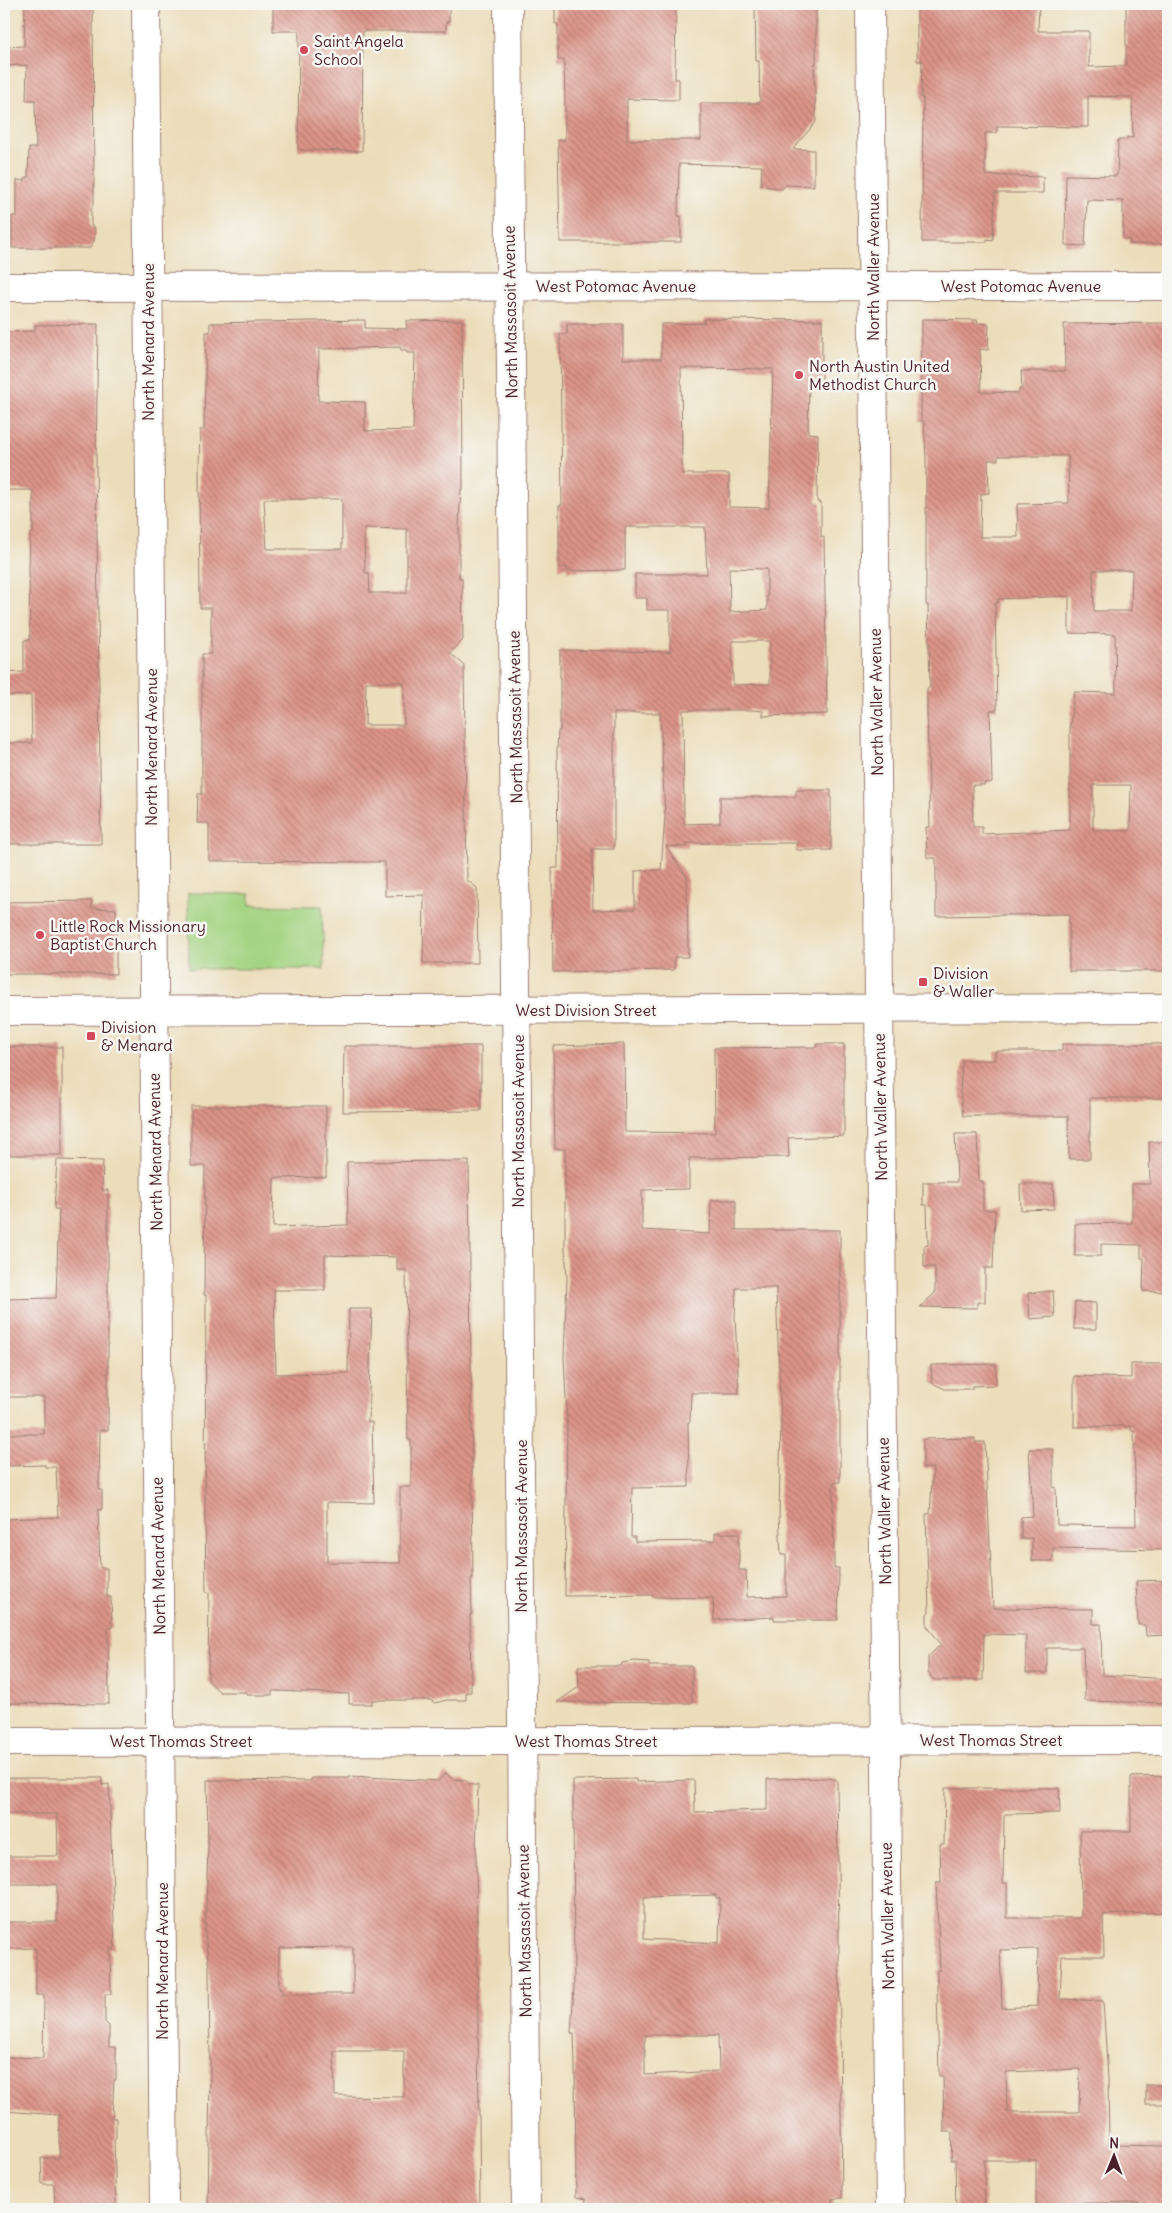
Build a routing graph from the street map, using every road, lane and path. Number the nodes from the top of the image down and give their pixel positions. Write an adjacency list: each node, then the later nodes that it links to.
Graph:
1 (146, 4): 7 (street, North Menard Avenue)
2 (508, 4): 8 (street, North Massasoit Avenue)
3 (870, 4): 4 (street, North Waller Avenue)
4 (873, 286): 5 (street, West Potomac Avenue); 8 (street, West Potomac Avenue); 10 (street, North Waller Avenue)
5 (1168, 286)
6 (4, 287): 7 (street, West Potomac Avenue)
7 (148, 287): 8 (street, West Potomac Avenue); 13 (street, North Menard Avenue)
8 (510, 287): 11 (street, North Massasoit Avenue)
9 (1168, 1008): 10 (street, West Division Street)
10 (879, 1009): 11 (street, West Division Street); 14 (street, North Waller Avenue)
11 (518, 1010): 13 (street, West Division Street); 16 (street, North Massasoit Avenue)
12 (4, 1011): 13 (street, West Division Street)
13 (153, 1011): 18 (street, North Menard Avenue)
14 (886, 1740): 15 (street, West Thomas Street); 16 (street, West Thomas Street); 21 (street, North Waller Avenue)
15 (1168, 1740)
16 (522, 1741): 18 (street, West Thomas Street); 20 (street, North Massasoit Avenue)
17 (4, 1742): 18 (street, West Thomas Street)
18 (160, 1742): 19 (street, North Menard Avenue)
19 (164, 2209)
20 (526, 2209)
21 (890, 2209)

